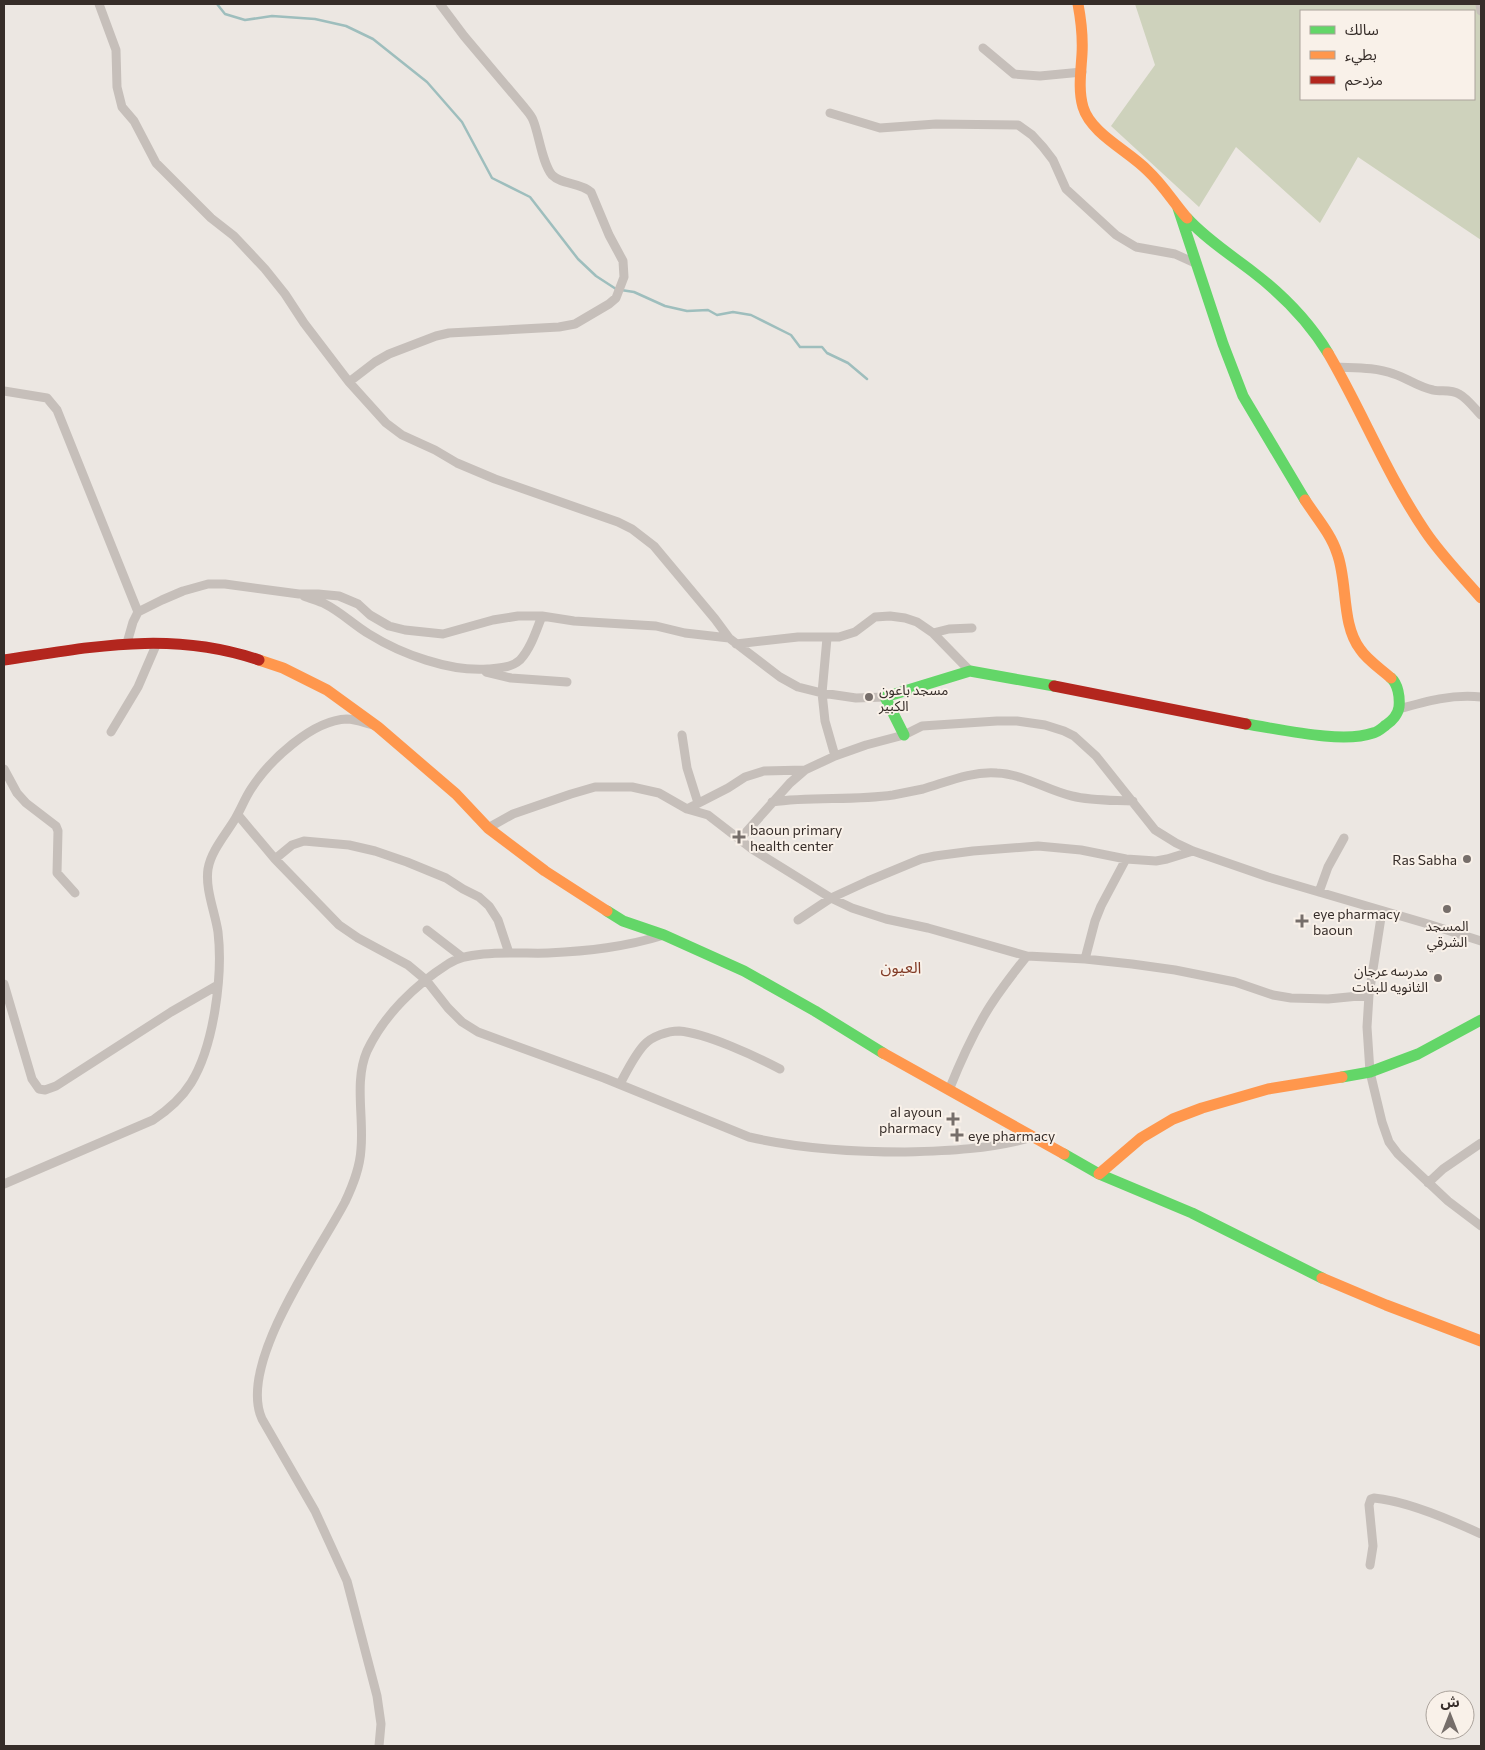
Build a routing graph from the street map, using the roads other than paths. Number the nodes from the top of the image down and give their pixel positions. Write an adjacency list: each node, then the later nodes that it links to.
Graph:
1 (99, 4): 12 (street)
2 (440, 4): 12 (street)
3 (1078, 4): 7 (street)
4 (1480, 4): 5 (street)
5 (1481, 12)
6 (983, 48): 7 (street)
7 (1082, 72): 9 (street)
8 (830, 113): 10 (street)
9 (1178, 208): 10 (street); 11 (street)
10 (1197, 264): 32 (street)
11 (1336, 367): 14 (street); 16 (street)
12 (349, 382): 22 (street)
13 (4, 391): 17 (street)
14 (1481, 415)
15 (299, 594): 17 (street); 18 (street); 26 (street)
16 (1481, 598)
17 (138, 612): 23 (street)
18 (542, 616): 22 (street); 26 (street)
19 (972, 628): 20 (street)
20 (933, 634): 21 (street); 27 (street)
21 (827, 638): 22 (street); 29 (street)
22 (733, 641): 29 (street)
23 (127, 643): 24 (street); 25 (street)
24 (157, 643): 33 (street); 34 (street)
25 (4, 660)
26 (476, 670): 28 (street)
27 (970, 670): 30 (street); 32 (street)
28 (567, 682)
29 (822, 694): 30 (street); 37 (street)
30 (885, 697): 36 (street)
31 (1481, 697): 32 (street)
32 (1399, 709)
33 (378, 727): 44 (street); 45 (street)
34 (111, 732)
35 (682, 735): 42 (street)
36 (904, 735): 37 (street); 40 (street)
37 (835, 756): 39 (street)
38 (4, 769): 52 (street)
39 (805, 770): 41 (street); 42 (street)
40 (1133, 801): 41 (street); 48 (street)
41 (772, 802): 47 (street)
42 (698, 804): 43 (street)
43 (687, 808): 45 (street); 47 (street)
44 (238, 814): 49 (street); 65 (street)
45 (488, 828): 57 (street)
46 (1344, 838): 51 (street)
47 (740, 839): 53 (street)
48 (1193, 851): 50 (street); 51 (street)
49 (275, 859): 59 (street); 63 (street)
50 (1126, 859): 53 (street); 62 (street)
51 (1319, 892): 54 (street)
52 (75, 893)
53 (832, 898): 55 (street); 60 (street)
54 (1382, 911): 58 (street); 66 (street)
55 (798, 920)
56 (427, 930): 61 (street)
57 (664, 935): 59 (street); 71 (street)
58 (1481, 941)
59 (509, 953): 61 (street)
60 (1026, 956): 62 (street); 71 (street)
61 (462, 957): 63 (street)
62 (1086, 959): 66 (street)
63 (426, 980): 70 (street); 81 (street)
64 (4, 984): 65 (street)
65 (218, 985): 76 (street)
66 (1369, 995): 69 (street)
67 (1481, 1020): 69 (street)
68 (780, 1069): 70 (street)
69 (1370, 1072): 74 (street); 75 (street)
70 (620, 1084): 72 (street)
71 (949, 1090): 72 (street)
72 (1033, 1137): 74 (street)
73 (1481, 1142): 75 (street)
74 (1099, 1174): 78 (street)
75 (1428, 1183): 77 (street)
76 (4, 1184)
77 (1481, 1226)
78 (1481, 1341)
79 (1481, 1534): 80 (street)
80 (1370, 1565)
81 (379, 1746)

